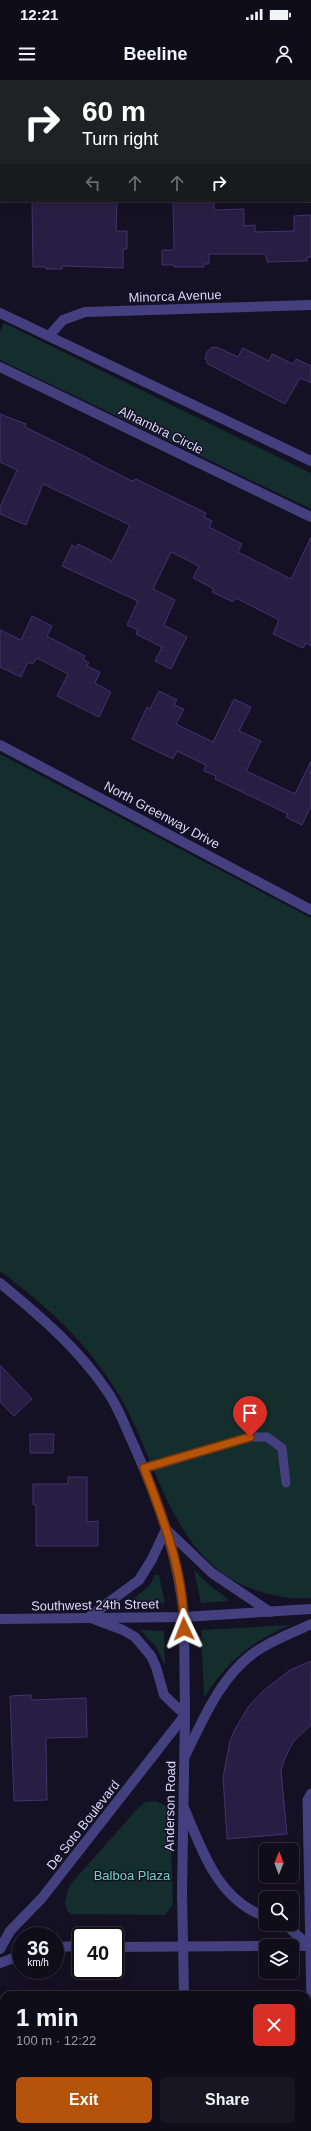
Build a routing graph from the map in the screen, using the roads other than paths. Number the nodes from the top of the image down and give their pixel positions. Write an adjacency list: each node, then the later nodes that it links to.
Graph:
1 (311, 305): 3 (street, Minorca Avenue)
2 (0, 313): 3 (street)
3 (49, 336): 5 (street)
4 (0, 367): 6 (street, Alhambra Circle)
5 (311, 461)
6 (311, 517)
7 (0, 745): 8 (street, North Greenway Drive)
8 (311, 910)
9 (1, 1284): 10 (street, Anderson Road)
10 (144, 1468): 11 (lane); 12 (street, Anderson Road)
11 (286, 1483)
12 (166, 1530): 14 (street); 15 (street, Anderson Road); 16 (street)
13 (311, 1609): 14 (street, Southwest 24th Street)
14 (270, 1612): 15 (street, Southwest 24th Street)
15 (184, 1616): 16 (street, Southwest 24th Street); 19 (street, Anderson Road)
16 (89, 1618): 17 (street, Southwest 24th Street); 19 (street)
17 (0, 1619)
18 (311, 1624): 20 (street)
19 (185, 1715): 20 (street, Anderson Road); 30 (street, De Soto Boulevard)
20 (184, 1758): 22 (street, Anderson Road)
21 (311, 1793): 27 (lane)
22 (183, 1806): 23 (street); 29 (street, Anderson Road)
23 (259, 1913)
24 (293, 1931): 27 (street)
25 (259, 1946): 29 (street)
26 (299, 1946): 27 (street)
27 (310, 1946): 34 (lane)
28 (124, 1947): 29 (street)
29 (184, 1947): 33 (street, Anderson Road)
30 (0, 1949)
31 (12, 1958): 32 (street)
32 (0, 1963)
33 (184, 1991)
34 (311, 1991)

